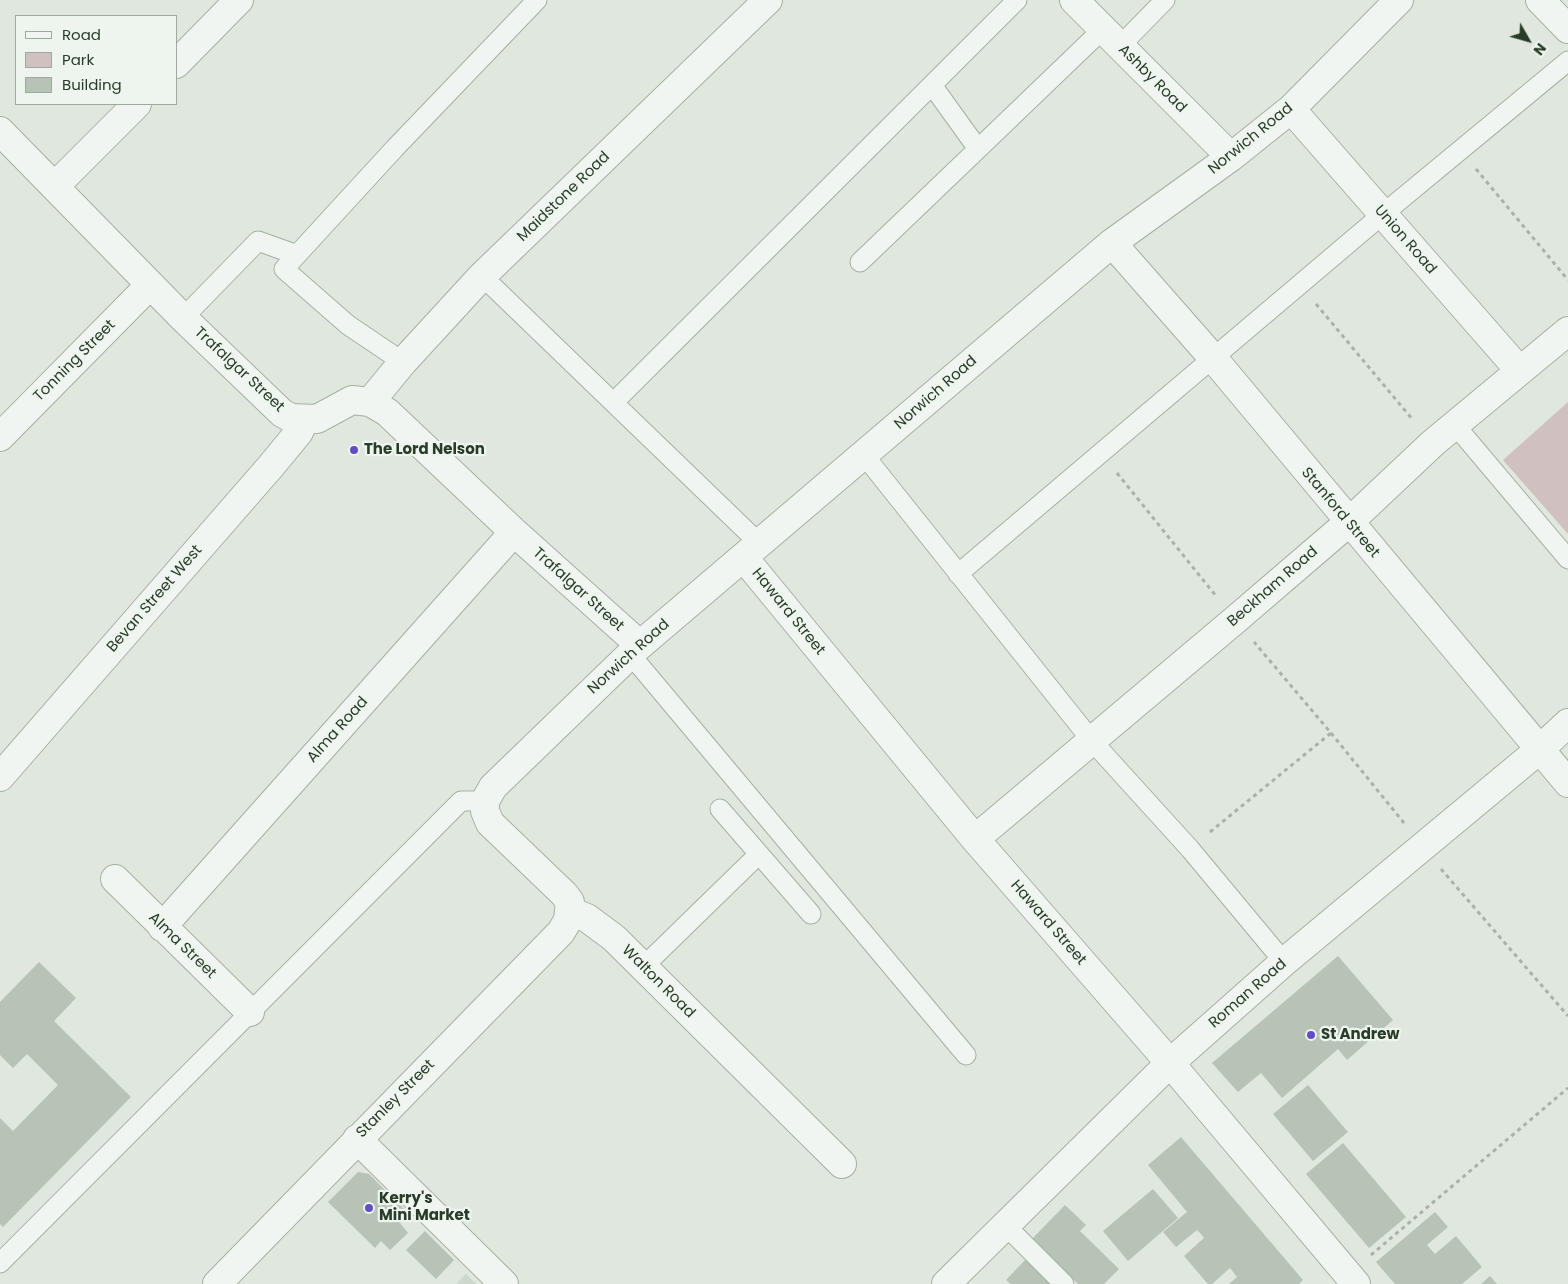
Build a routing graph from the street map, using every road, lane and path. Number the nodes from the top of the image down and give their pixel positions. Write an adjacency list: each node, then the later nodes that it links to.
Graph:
1 (239, 0): 12 (street)
2 (537, 0): 23 (lane)
3 (768, 0): 25 (street, Maidstone Road)
4 (1017, 0): 13 (lane)
5 (1074, 0): 10 (street, Ashby Road)
6 (1165, 0): 10 (lane)
7 (1400, 0): 15 (street, Norwich Road)
8 (1540, 0): 9 (street)
9 (1568, 29)
10 (1111, 38): 17 (lane); 19 (street, Ashby Road)
11 (1568, 61): 18 (lane)
12 (178, 62)
13 (932, 85): 17 (lane); 35 (lane)
14 (136, 105): 20 (street)
15 (1291, 109): 19 (street, Norwich Road); 21 (street, Union Road)
16 (0, 131): 20 (street, Trafalgar Street)
17 (978, 148): 24 (lane)
18 (1460, 150): 21 (lane); 26 (path)
19 (1231, 158): 22 (street, Norwich Road)
20 (55, 186): 28 (street, Trafalgar Street)
21 (1382, 214): 27 (lane); 33 (street, Union Road)
22 (1112, 243): 31 (street, Stanford Street); 40 (street, Norwich Road)
23 (296, 255): 29 (lane); 32 (lane)
24 (860, 262)
25 (482, 276): 32 (street, Maidstone Road); 35 (lane)
26 (1568, 280)
27 (1299, 284): 31 (lane); 39 (path)
28 (150, 285): 29 (street, Trafalgar Street); 38 (street, Tonning Street)
29 (183, 318): 36 (street, Trafalgar Street)
30 (1568, 331): 33 (street, Beckham Road)
31 (1212, 358): 41 (street, Stanford Street); 45 (lane)
32 (403, 362): 34 (street, Maidstone Road)
33 (1520, 371): 37 (street, Beckham Road)
34 (370, 402): 36 (street); 42 (street, Trafalgar Street)
35 (614, 402): 43 (lane)
36 (305, 419): 51 (street, Bevan Street West)
37 (1455, 425): 39 (street, Beckham Road); 44 (lane)
38 (0, 438)
39 (1433, 443): 41 (street, Beckham Road)
40 (864, 455): 43 (street, Norwich Road); 45 (lane)
41 (1348, 522): 49 (street, Beckham Road); 50 (street, Stanford Street)
42 (514, 532): 46 (street, Trafalgar Street); 61 (street, Alma Road)
43 (752, 551): 46 (street, Norwich Road); 55 (street, Haward Street)
44 (1568, 559)
45 (958, 574): 49 (lane)
46 (635, 650): 53 (street, Norwich Road); 66 (lane)
47 (1568, 723): 50 (street, Roman Road)
48 (1331, 733): 56 (path)
49 (1092, 741): 55 (street, Beckham Road); 62 (lane)
50 (1539, 750): 52 (street, Stanford Street); 56 (street, Roman Road)
51 (0, 777)
52 (1568, 783)
53 (485, 801): 59 (street); 64 (lane)
54 (720, 808): 57 (lane)
55 (975, 839): 67 (street, Haward Street)
56 (1423, 846): 62 (street, Roman Road); 65 (path)
57 (760, 854): 60 (lane); 63 (lane)
58 (115, 879): 61 (street, Alma Street)
59 (570, 911): 63 (street, Walton Road); 69 (street, Stanley Street)
60 (811, 914)
61 (162, 928): 64 (street, Alma Street)
62 (1284, 962): 67 (street, Roman Road)
63 (643, 967): 70 (street, Walton Road)
64 (250, 1012): 72 (lane)
65 (1568, 1016)
66 (966, 1055)
67 (1170, 1063): 71 (street, Roman Road); 73 (street, Haward Street)
68 (1568, 1088): 73 (path)
69 (358, 1139): 74 (street, Stanley Street); 75 (street)
70 (842, 1164)
71 (1004, 1225): 76 (street, Roman Road); 77 (lane)
72 (0, 1264)
73 (1352, 1279)
74 (217, 1284)
75 (504, 1284)
76 (946, 1284)
77 (1064, 1284)

